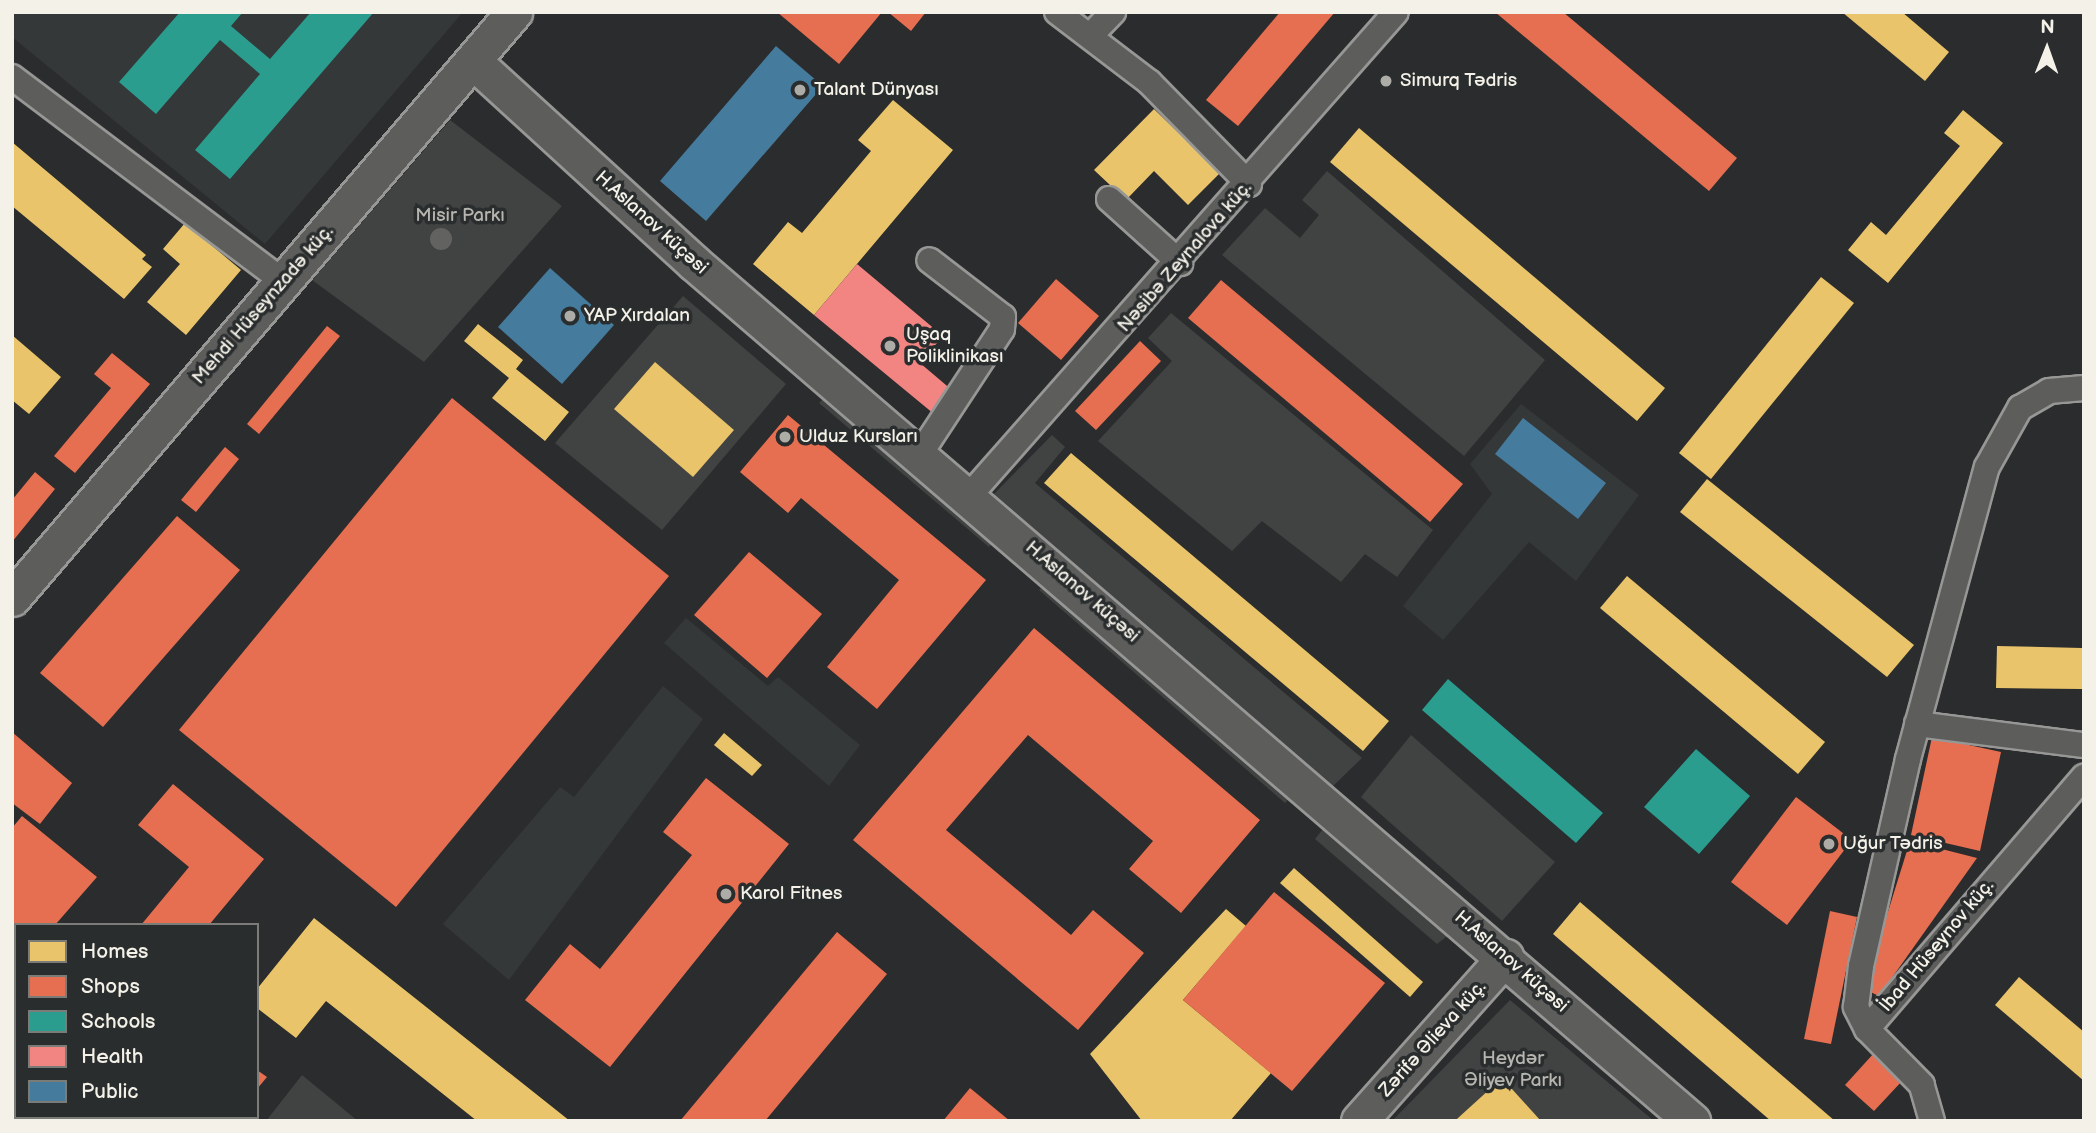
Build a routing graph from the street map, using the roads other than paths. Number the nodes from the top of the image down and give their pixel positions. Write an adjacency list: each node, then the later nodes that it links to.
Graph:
1 (514, 12): 6 (street, Mehdi Hüseynzadə küç.)
2 (1057, 12): 5 (street)
3 (1113, 12): 5 (street)
4 (1396, 12): 8 (street, Nəsibə Zeynalova küç.)
5 (1091, 35): 8 (street)
6 (472, 61): 12 (street, Mehdi Hüseynzadə küç.); 14 (street, H.Aslanov küçəsi)
7 (12, 78): 12 (street)
8 (1249, 184): 11 (street, Nəsibə Zeynalova küç.)
9 (1109, 199): 11 (street)
10 (929, 260): 14 (street)
11 (1180, 263): 15 (street, Nəsibə Zeynalova küç.)
12 (283, 281): 16 (street, Mehdi Hüseynzadə küç.)
13 (2084, 388): 17 (street)
14 (920, 454): 15 (street, H.Aslanov küçəsi)
15 (969, 496): 20 (street, H.Aslanov küçəsi)
16 (12, 598)
17 (1917, 724): 18 (street); 21 (street)
18 (2084, 745)
19 (2084, 777): 21 (street, İbad Hüseynov küç.)
20 (1505, 957): 22 (street, Zərifə Əlieva küç.); 23 (street, H.Aslanov küçəsi)
21 (1867, 1029): 24 (street, İbad Hüseynov küç.)
22 (1359, 1121)
23 (1692, 1121)
24 (1932, 1121)

